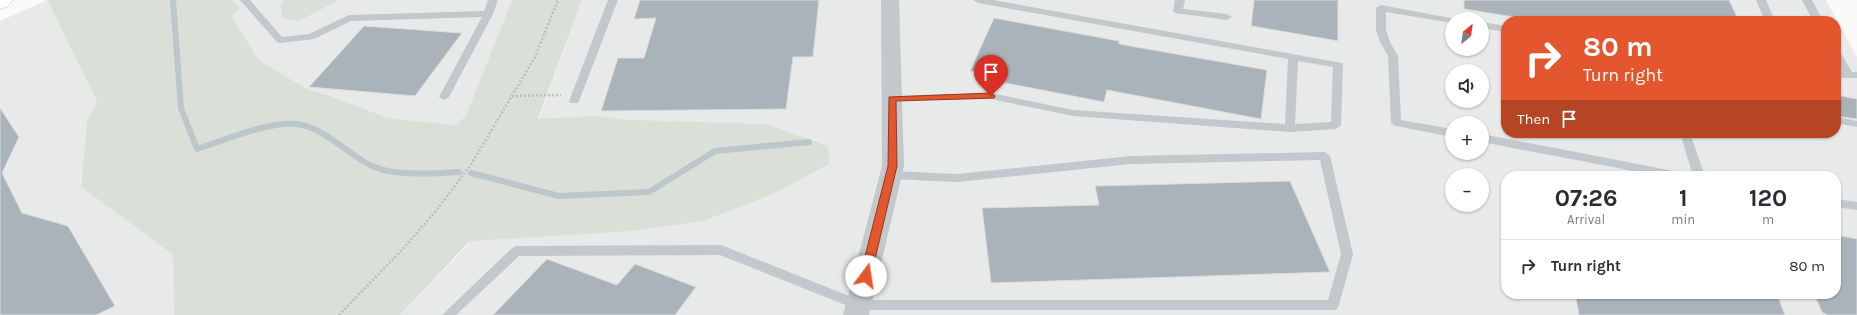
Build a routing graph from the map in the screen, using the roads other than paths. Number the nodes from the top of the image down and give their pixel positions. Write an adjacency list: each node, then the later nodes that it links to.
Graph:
1 (5, 0): 10 (main road)
2 (494, 0): 12 (lane)
3 (613, 0): 24 (lane)
4 (890, 0): 25 (street)
5 (978, 0): 19 (lane)
6 (1180, 0): 15 (lane)
7 (1761, 0): 13 (lane)
8 (1807, 0): 14 (lane)
9 (247, 1): 12 (lane)
10 (0, 3)
11 (1378, 4): 16 (lane); 29 (lane)
12 (488, 14): 23 (lane)
13 (1768, 16)
14 (1815, 16)
15 (1226, 17)
16 (1445, 18)
17 (1489, 26): 18 (lane)
18 (1501, 28)
19 (1293, 57): 28 (lane); 28 (lane)
20 (1841, 59): 22 (lane)
21 (1841, 75): 22 (lane)
22 (1853, 75)
23 (444, 97)
24 (575, 98)
25 (892, 99): 28 (lane); 34 (street)
26 (1841, 121): 27 (lane)
27 (1857, 124)
28 (1290, 128)
29 (1445, 132)
30 (1687, 138): 33 (lane)
31 (1489, 139): 32 (lane)
32 (1653, 171)
33 (1697, 171)
34 (891, 175): 37 (street); 37 (lane)
35 (1841, 204): 36 (lane)
36 (1857, 206)
37 (857, 310): 38 (lane)
38 (448, 315)

